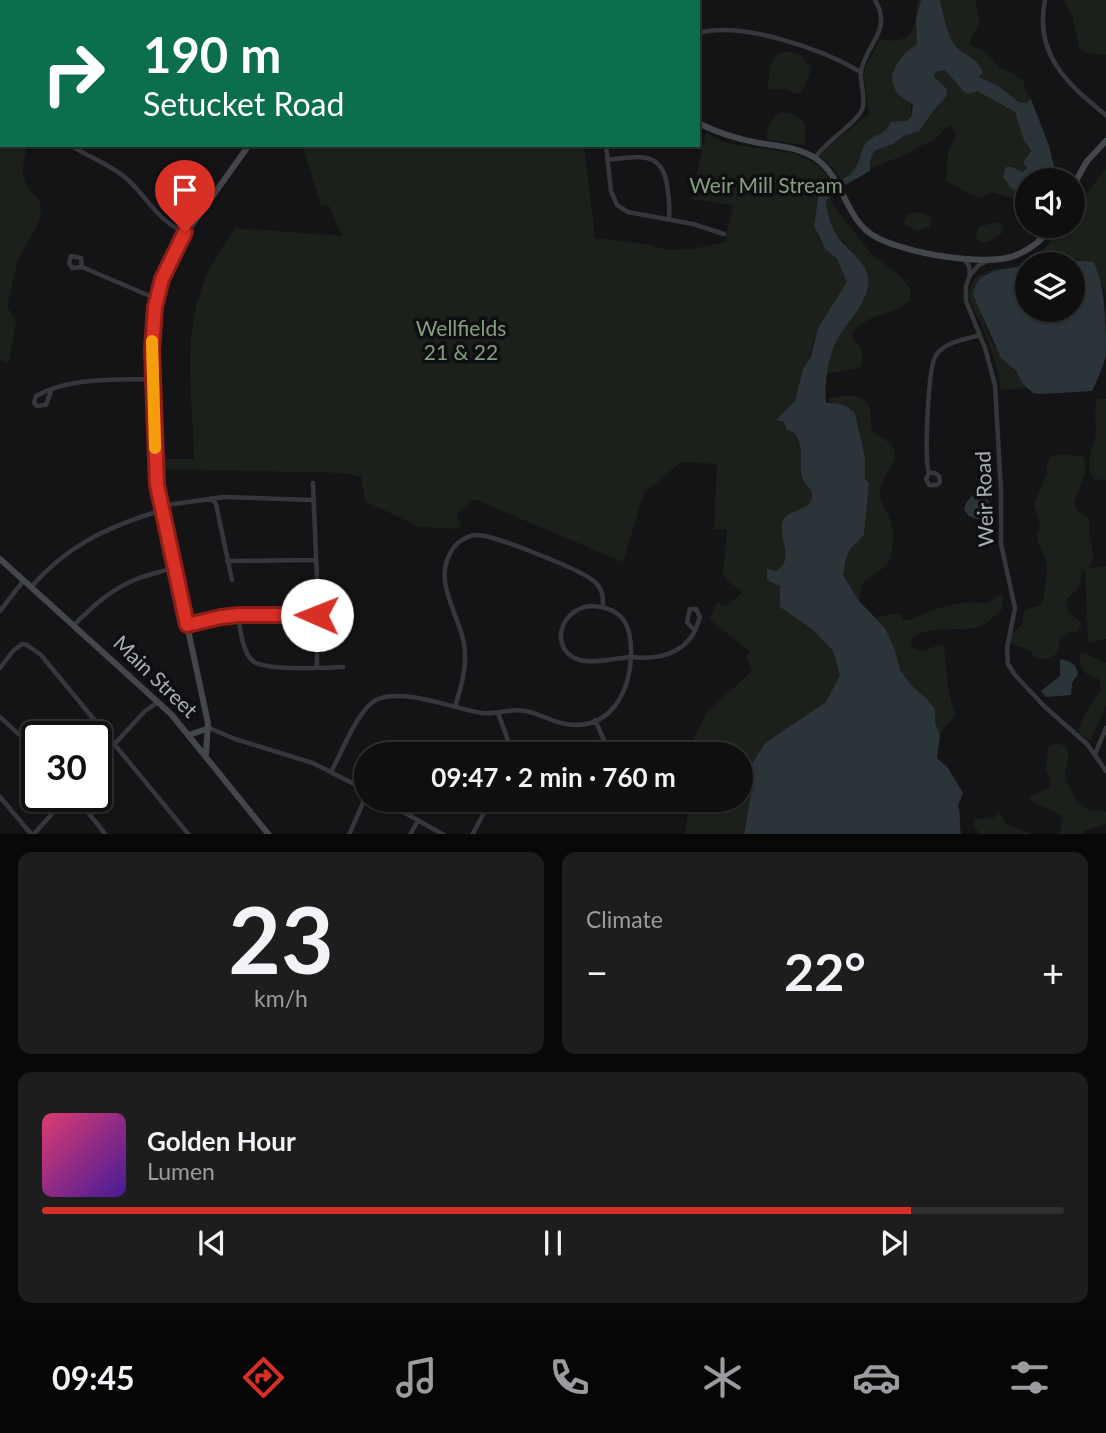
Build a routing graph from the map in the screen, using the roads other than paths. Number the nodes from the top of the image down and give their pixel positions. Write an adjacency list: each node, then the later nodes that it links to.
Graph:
1 (875, 0): 4 (street)
2 (1045, 0): 5 (street)
3 (700, 33): 4 (street)
4 (860, 72): 11 (street)
5 (1106, 115)
6 (700, 124): 11 (main road)
7 (1106, 141): 13 (main road)
8 (73, 147): 15 (street)
9 (248, 147): 15 (main road)
10 (606, 147): 12 (street)
11 (815, 158): 18 (main road)
12 (607, 160): 14 (street); 14 (street)
13 (1082, 168)
14 (669, 218): 16 (street)
15 (185, 232): 22 (main road)
16 (723, 234)
17 (1043, 238): 19 (main road)
18 (963, 258): 19 (main road); 21 (street, Weir Road)
19 (991, 260): 21 (street)
20 (82, 267): 22 (street)
21 (970, 275): 23 (street, Weir Road)
22 (158, 299): 24 (main road)
23 (980, 335): 26 (street); 62 (street, Weir Road)
24 (153, 379): 25 (street); 30 (main road)
25 (51, 391)
26 (929, 473)
27 (313, 483): 29 (street)
28 (211, 498): 29 (street); 30 (street); 33 (street)
29 (312, 500): 32 (street)
30 (160, 506): 34 (main road); 37 (street)
31 (0, 559): 35 (main road, Main Street)
32 (315, 560): 33 (street); 41 (street)
33 (227, 561): 36 (street)
34 (174, 567): 42 (street); 43 (main road)
35 (24, 580): 37 (main road, Main Street); 39 (street)
36 (232, 580)
37 (31, 587): 42 (main road, Main Street)
38 (603, 607): 45 (street); 45 (street); 50 (street)
39 (0, 611)
40 (239, 615): 41 (street); 43 (street); 48 (street)
41 (317, 615): 48 (street)
42 (74, 625): 49 (main road, Main Street)
43 (187, 625): 54 (main road)
44 (695, 631): 44 (street); 45 (street)
45 (631, 657): 53 (street)
46 (343, 667): 48 (street)
47 (0, 668): 60 (street)
48 (317, 668)
49 (158, 702): 56 (main road, Main Street); 60 (street)
50 (455, 706): 51 (street); 64 (street)
51 (498, 713): 53 (street); 58 (street)
52 (0, 717): 57 (street)
53 (595, 720): 59 (street)
54 (209, 728): 56 (main road); 61 (main road); 64 (street)
55 (1106, 728): 62 (street)
56 (189, 735): 61 (main road, Main Street)
57 (21, 736)
58 (509, 742)
59 (605, 742)
60 (113, 745): 76 (street)
61 (206, 754): 77 (main road, Main Street)
62 (1095, 755): 63 (street, Weir Road)
63 (1106, 771)
64 (331, 772): 65 (street)
65 (354, 784)
66 (0, 797): 73 (street)
67 (54, 812): 74 (street)
68 (88, 812): 75 (street)
69 (359, 812): 78 (street)
70 (404, 812): 72 (street)
71 (485, 812): 81 (street)
72 (418, 820): 79 (street); 80 (street)
73 (32, 834)
74 (34, 834)
75 (105, 834)
76 (188, 834)
77 (269, 834)
78 (349, 834)
79 (411, 834)
80 (442, 834)
81 (473, 834)

